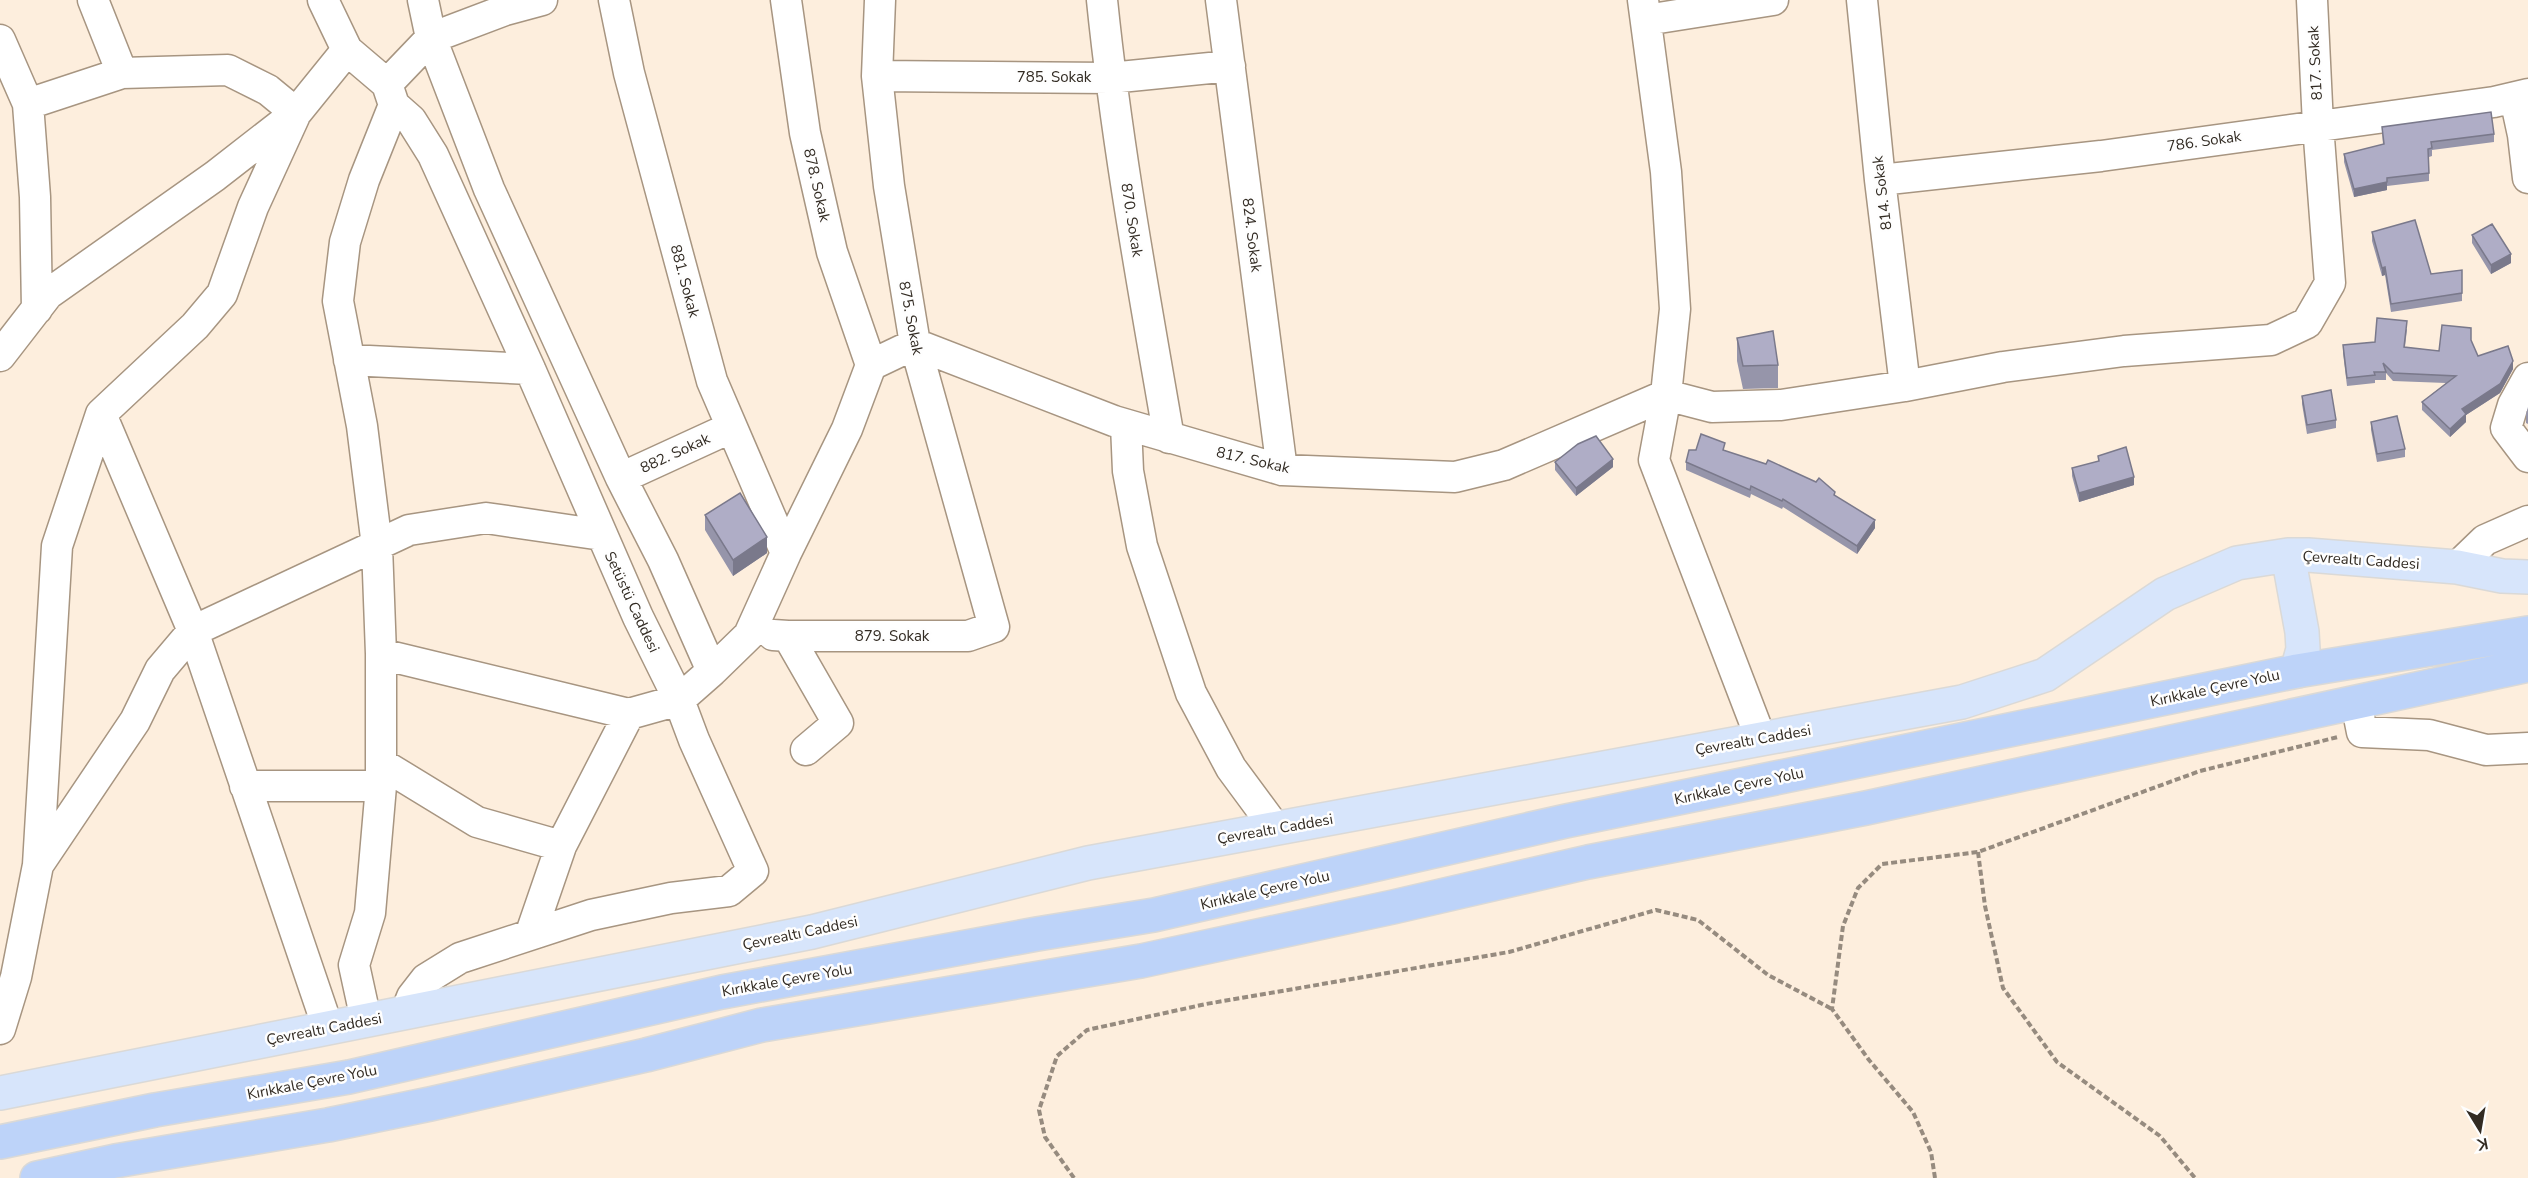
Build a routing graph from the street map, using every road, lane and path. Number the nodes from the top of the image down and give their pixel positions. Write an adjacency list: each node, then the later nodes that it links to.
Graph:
1 (93, 0): 18 (street)
2 (323, 0): 16 (street, Setüstü Caddesi)
3 (423, 0): 14 (street)
4 (542, 0): 14 (street)
5 (614, 0): 39 (street, 881. Sokak)
6 (786, 0): 32 (street, 878. Sokak)
7 (880, 0): 19 (street, 875. Sokak)
8 (1102, 0): 20 (street, 870. Sokak)
9 (1221, 0): 17 (street, 824. Sokak)
10 (1773, 0): 13 (street)
11 (1862, 0): 27 (street, 814. Sokak)
12 (2312, 0): 25 (street, 817. Sokak)
13 (1644, 10): 36 (street)
14 (431, 38): 21 (street); 43 (street)
15 (0, 40): 23 (street)
16 (347, 50): 21 (street, Setüstü Caddesi); 24 (street)
17 (1230, 66): 20 (street, 785. Sokak); 42 (street, 824. Sokak)
18 (122, 73): 23 (street); 24 (street)
19 (878, 76): 20 (street, 785. Sokak); 29 (street, 875. Sokak)
20 (1110, 78): 40 (street, 870. Sokak)
21 (391, 94): 31 (street); 33 (street, Setüstü Caddesi)
22 (2522, 96): 25 (street, 786. Sokak); 26 (street)
23 (28, 104): 28 (street)
24 (296, 113): 28 (street); 37 (street)
25 (2318, 125): 27 (street, 786. Sokak); 35 (street, 817. Sokak)
26 (2528, 178)
27 (1880, 180): 35 (street, 814. Sokak)
28 (36, 309): 30 (street)
29 (915, 344): 32 (street); 38 (street, 817. Sokak); 51 (street, 875. Sokak)
30 (0, 356)
31 (349, 360): 33 (street); 46 (street)
32 (871, 364): 47 (street)
33 (530, 369): 45 (street, Setüstü Caddesi)
34 (2528, 378): 41 (street)
35 (1905, 386): 36 (street, 817. Sokak)
36 (1666, 395): 42 (street, 817. Sokak); 63 (street)
37 (101, 414): 52 (street); 71 (street)
38 (1126, 425): 40 (street, 817. Sokak); 68 (street)
39 (730, 428): 43 (street, 882. Sokak); 47 (street, 881. Sokak)
40 (1169, 438): 42 (street, 817. Sokak)
41 (2528, 457)
42 (1282, 470)
43 (621, 478): 58 (street)
44 (2528, 521): 49 (street)
45 (602, 535): 46 (street); 60 (street, Setüstü Caddesi)
46 (377, 546): 52 (street); 56 (street)
47 (786, 553): 54 (street)
48 (2288, 555): 49 (main road, Çevrealtı Caddesi); 59 (main road); 63 (main road, Çevrealtı Caddesi)
49 (2457, 567): 50 (main road, Çevrealtı Caddesi)
50 (2528, 577)
51 (994, 627): 55 (street, 879. Sokak)
52 (194, 632): 67 (street); 71 (street)
53 (2528, 633): 59 (highway, Kırıkkale Çevre Yolu)
54 (749, 635): 55 (street, 879. Sokak); 58 (street)
55 (788, 636): 65 (street)
56 (381, 654): 61 (street); 66 (street)
57 (2528, 665): 62 (highway)
58 (712, 671): 60 (street)
59 (2297, 671): 79 (highway, Kırıkkale Çevre Yolu)
60 (679, 700): 61 (street); 72 (street, Setüstü Caddesi)
61 (629, 714): 69 (street)
62 (2359, 717): 64 (street); 70 (path); 80 (highway)
63 (1761, 739): 68 (main road, Çevrealtı Caddesi)
64 (2528, 748)
65 (806, 750)
66 (381, 775): 67 (street); 69 (street); 75 (street)
67 (245, 786): 76 (street)
68 (1276, 829): 74 (main road, Çevrealtı Caddesi)
69 (561, 846): 72 (street)
70 (1977, 852): 73 (path); 83 (path)
71 (38, 865): 77 (street)
72 (531, 933): 74 (street, Setüstü Caddesi)
73 (1832, 1009): 81 (path); 82 (path)
74 (406, 1012): 75 (main road, Çevrealtı Caddesi)
75 (366, 1020): 76 (main road, Çevrealtı Caddesi)
76 (328, 1028): 78 (main road, Çevrealtı Caddesi)
77 (0, 1029)
78 (0, 1094)
79 (0, 1142)
80 (37, 1178)
81 (1074, 1178)
82 (1935, 1178)
83 (2195, 1178)

